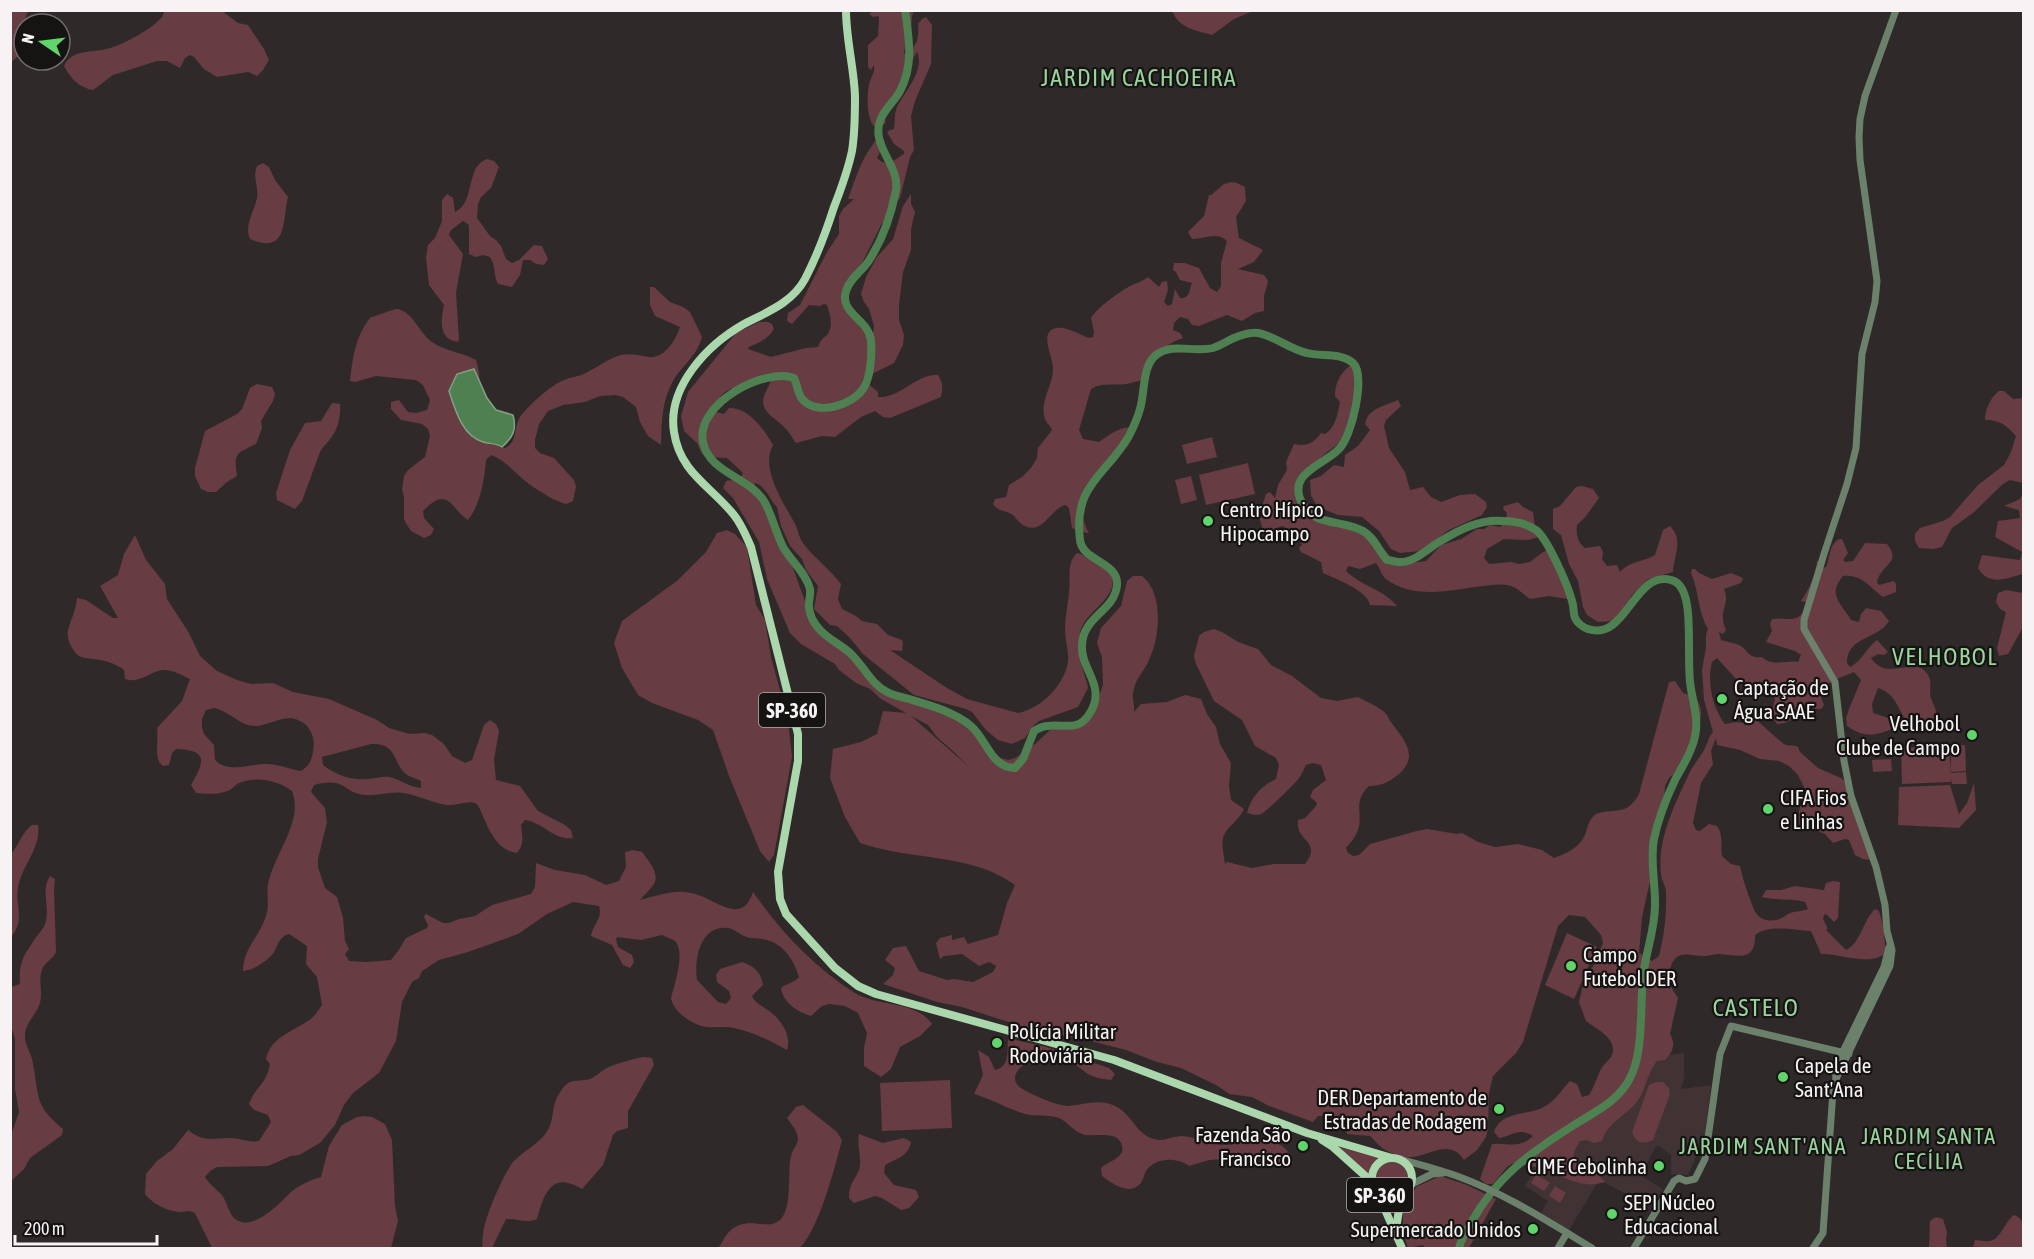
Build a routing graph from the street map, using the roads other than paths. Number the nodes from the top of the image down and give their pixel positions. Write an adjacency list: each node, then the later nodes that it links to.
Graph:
1 (844, 10): 4 (main road, SP-360)
2 (1896, 10): 3 (street)
3 (1846, 1053): 15 (street); 16 (street)
4 (1314, 1135): 5 (main road, SP-360); 7 (main road, SP-360)
5 (1395, 1158): 6 (street); 7 (main road, SP-360); 8 (main road, SP-360)
6 (1446, 1173): 8 (street); 11 (street)
7 (1372, 1182): 9 (main road, SP-360)
8 (1412, 1184): 10 (main road, SP-360)
9 (1378, 1194): 10 (main road, SP-360); 12 (main road, SP-360)
10 (1405, 1194): 12 (main road, SP-360)
11 (1567, 1233): 13 (street); 14 (street)
12 (1400, 1245)
13 (1558, 1248)
14 (1592, 1248)
15 (1634, 1248)
16 (1813, 1248)

